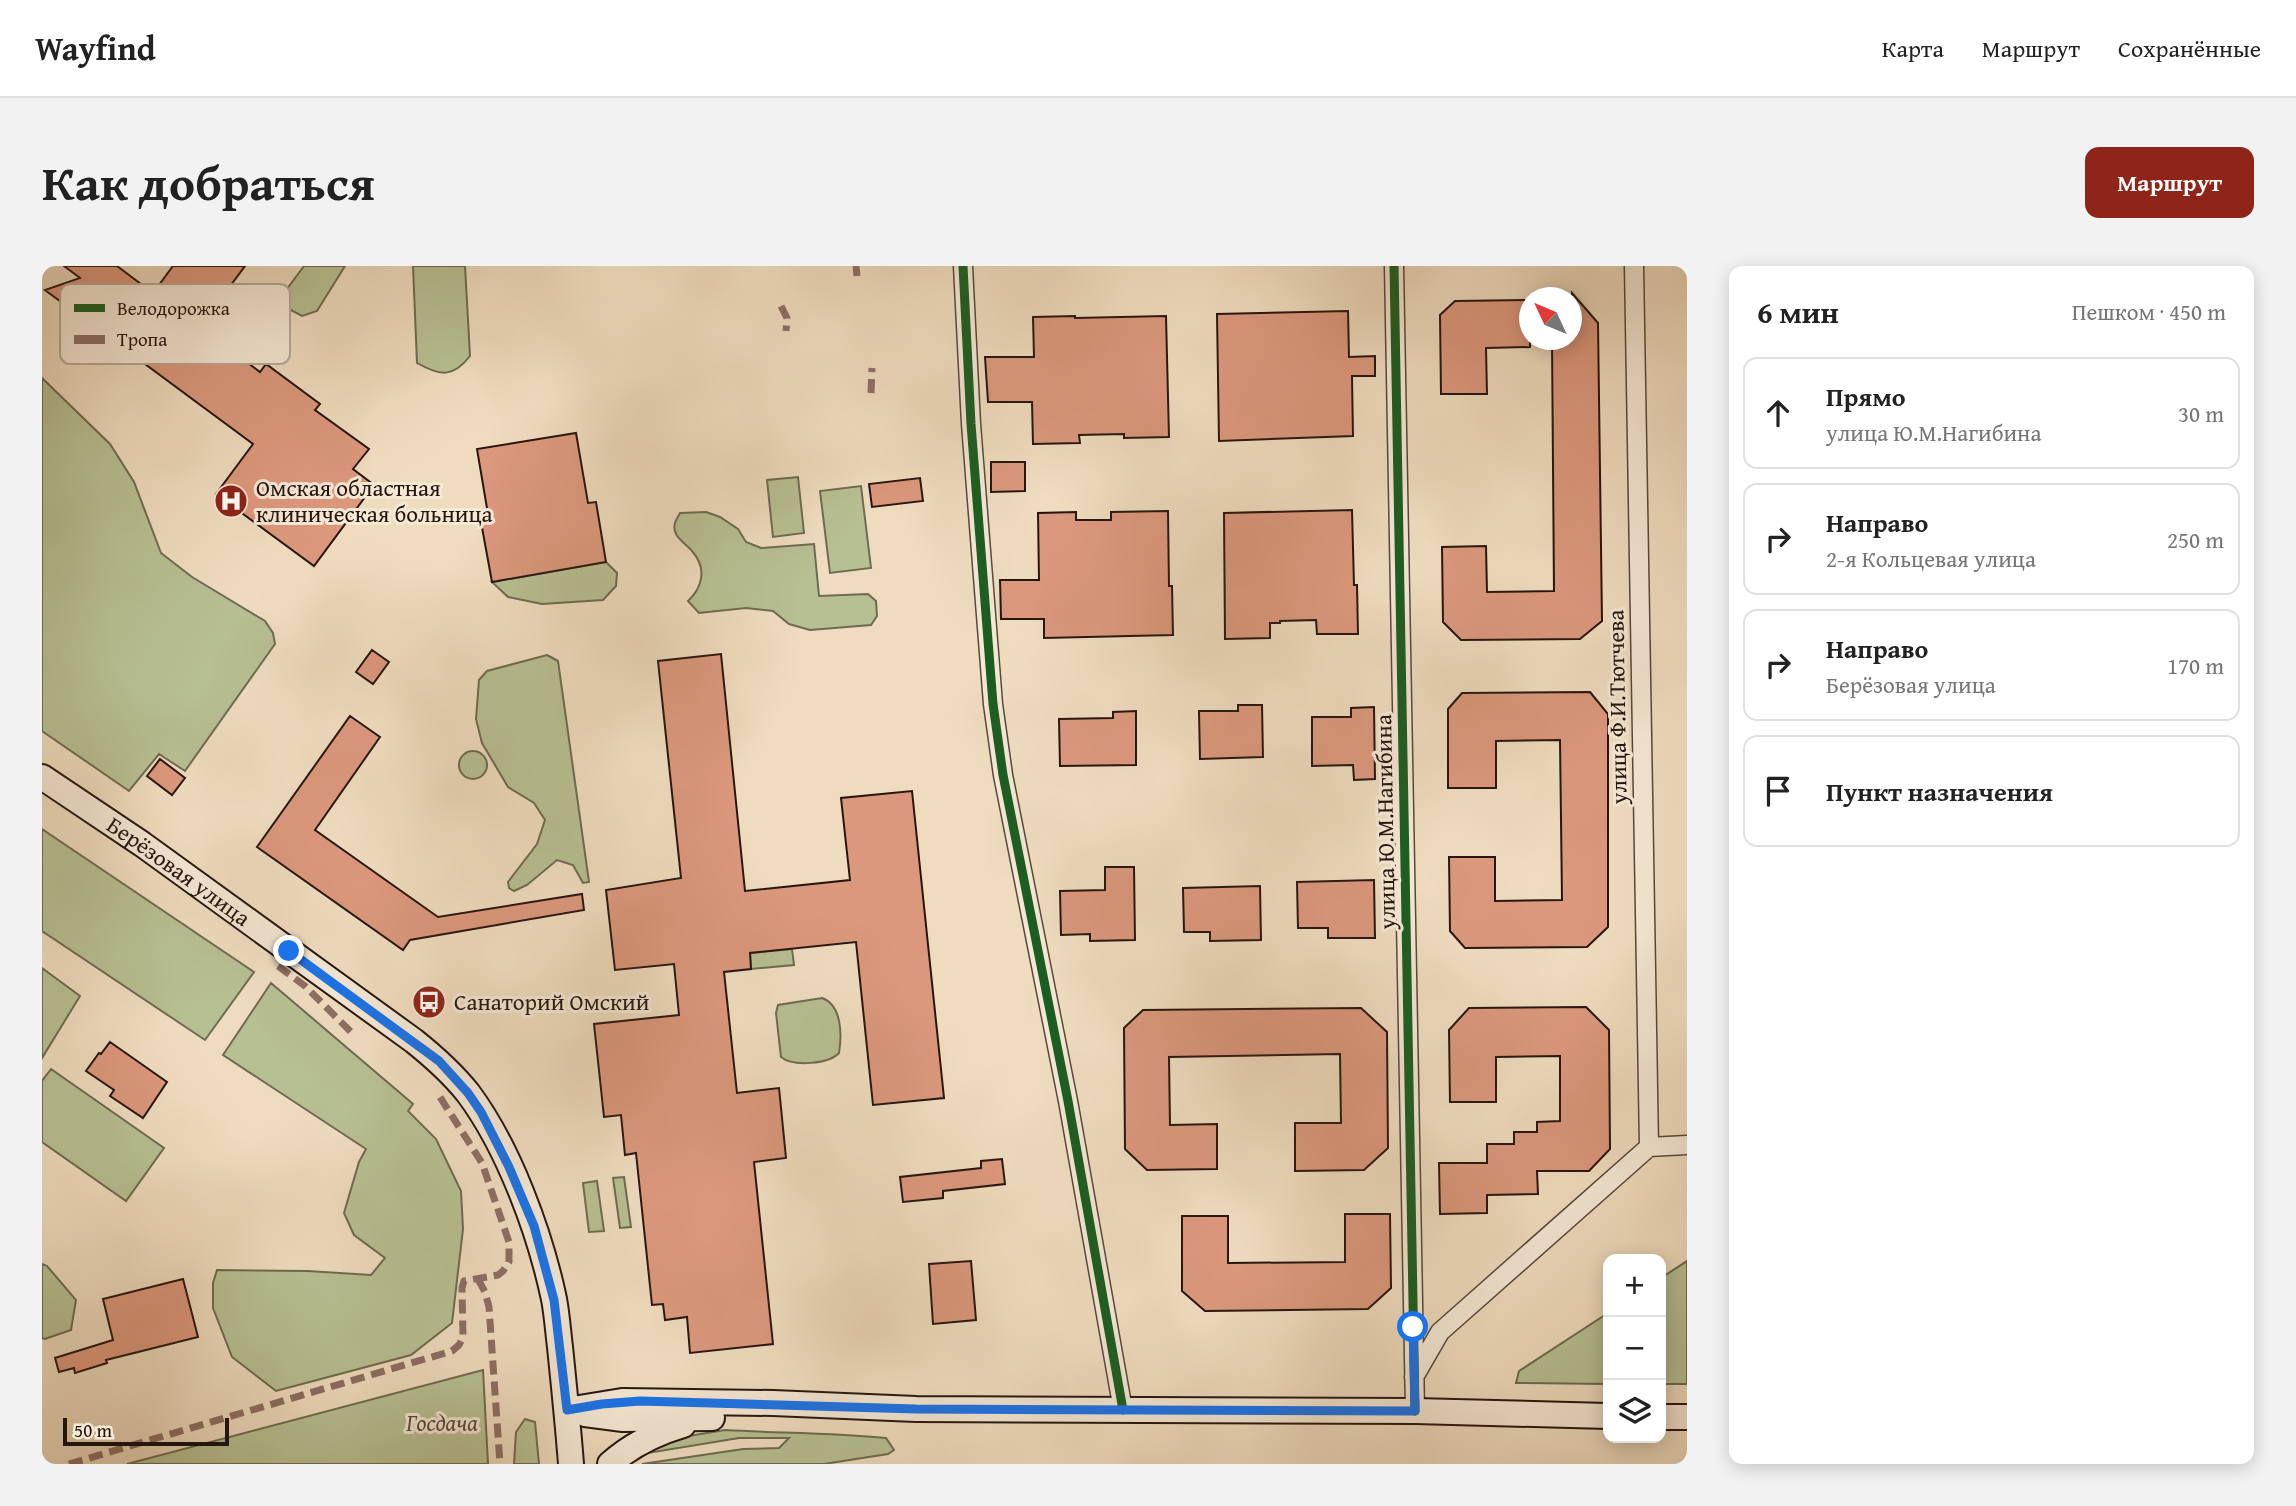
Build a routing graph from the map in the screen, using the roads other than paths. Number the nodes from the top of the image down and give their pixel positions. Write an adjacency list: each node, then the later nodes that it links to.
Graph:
1 (963, 266): 10 (street)
2 (1394, 266): 7 (street, улица Ю.М.Нагибина)
3 (1634, 266): 6 (street, улица Ф.И.Тютчева)
4 (42, 777): 9 (main road, Берёзовая улица)
5 (1687, 1145): 6 (street)
6 (1649, 1147): 7 (street)
7 (1414, 1377): 11 (street, улица Ю.М.Нагибина)
8 (916, 1409): 9 (main road); 10 (main road); 15 (main road)
9 (567, 1410): 15 (main road); 16 (main road, Берёзовая улица)
10 (1123, 1410): 11 (main road)
11 (1415, 1411): 12 (main road)
12 (1603, 1416)
13 (1666, 1417): 14 (main road)
14 (1687, 1417)
15 (709, 1418): 17 (main road)
16 (570, 1464)
17 (610, 1464)

